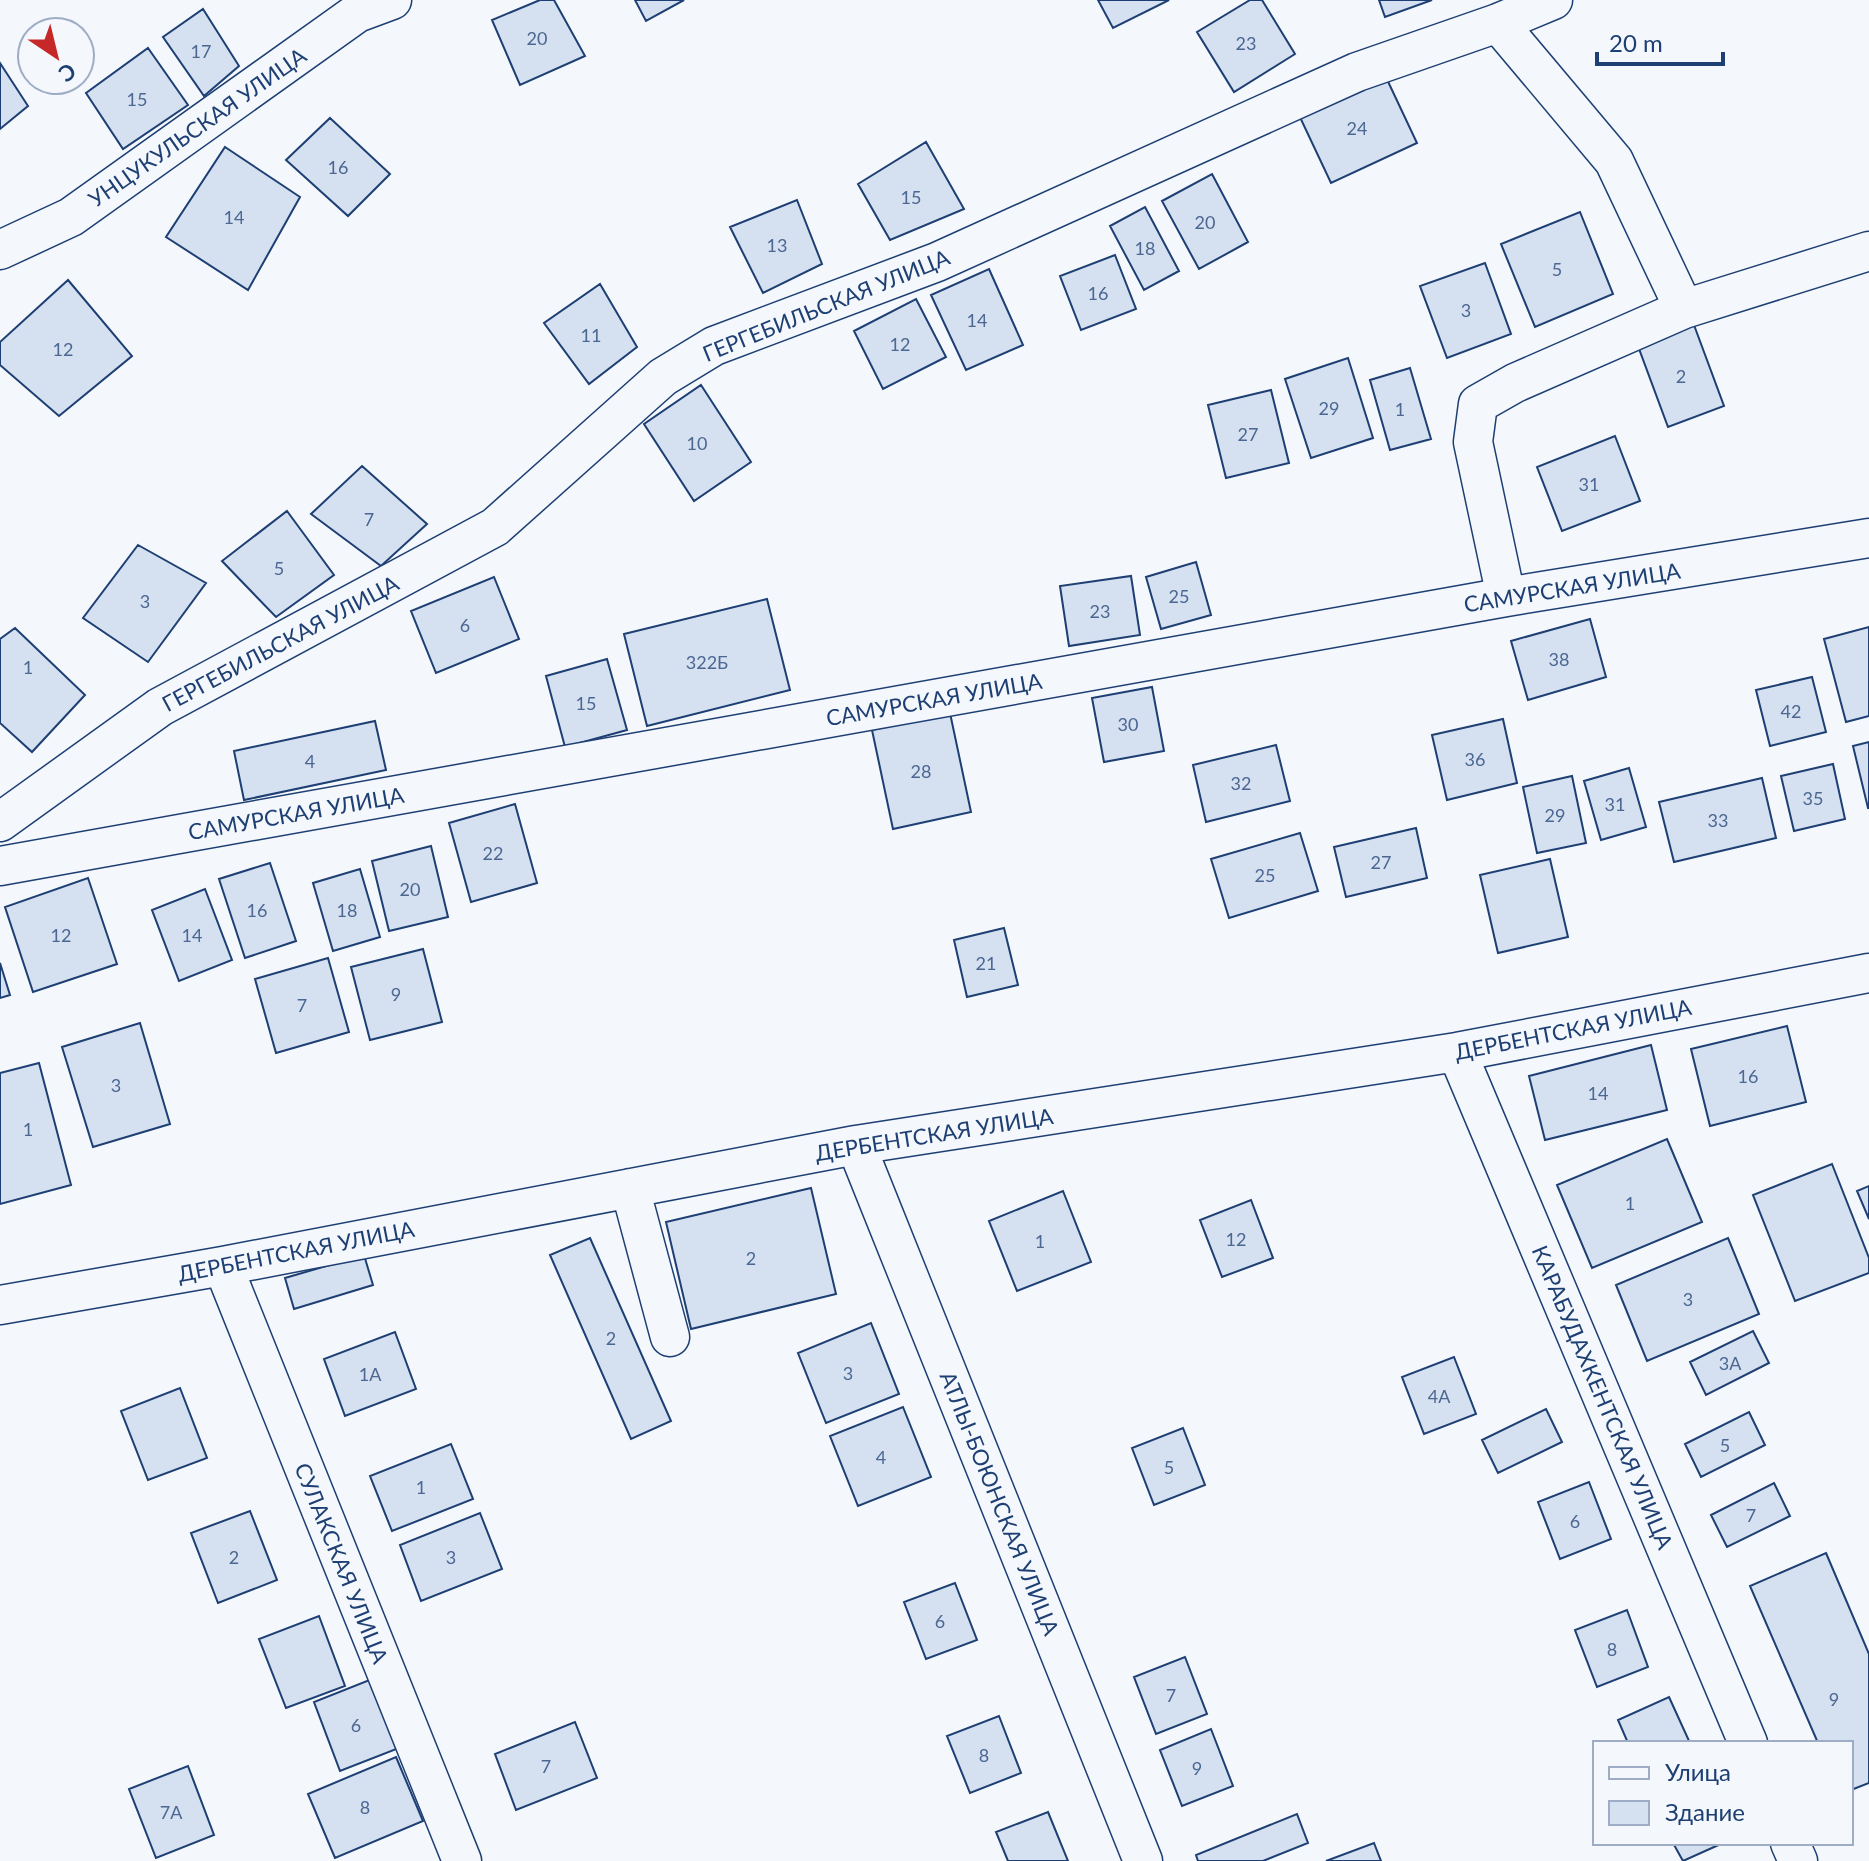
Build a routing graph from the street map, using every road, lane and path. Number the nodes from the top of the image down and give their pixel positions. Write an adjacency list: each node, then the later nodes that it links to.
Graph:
1 (392, 0): 4 (street, УНЦУКУЛЬСКАЯ УЛИЦА)
2 (1553, 0): 3 (street, ГЕРГЕБИЛЬСКАЯ УЛИЦА)
3 (1498, 23): 6 (street); 9 (street, ГЕРГЕБИЛЬСКАЯ УЛИЦА)
4 (0, 250)
5 (1869, 251): 6 (street)
6 (1684, 309): 8 (street)
7 (1869, 538): 8 (street, САМУРСКАЯ УЛИЦА)
8 (1506, 597): 10 (street, САМУРСКАЯ УЛИЦА)
9 (0, 822)
10 (0, 866)
11 (1869, 973): 12 (street, ДЕРБЕНТСКАЯ УЛИЦА)
12 (1457, 1052): 13 (street, ДЕРБЕНТСКАЯ УЛИЦА); 18 (street, КАРАБУДАХКЕНТСКАЯ УЛИЦА)
13 (856, 1145): 14 (street, ДЕРБЕНТСКАЯ УЛИЦА); 20 (street, АТЛЫ-БОЮНСКАЯ УЛИЦА)
14 (630, 1188): 15 (street, ДЕРБЕНТСКАЯ УЛИЦА); 17 (street)
15 (223, 1266): 16 (street, ДЕРБЕНТСКАЯ УЛИЦА); 19 (street, СУЛАКСКАЯ УЛИЦА)
16 (0, 1305)
17 (670, 1337)
18 (1747, 1741)
19 (462, 1861)
20 (1143, 1861)

